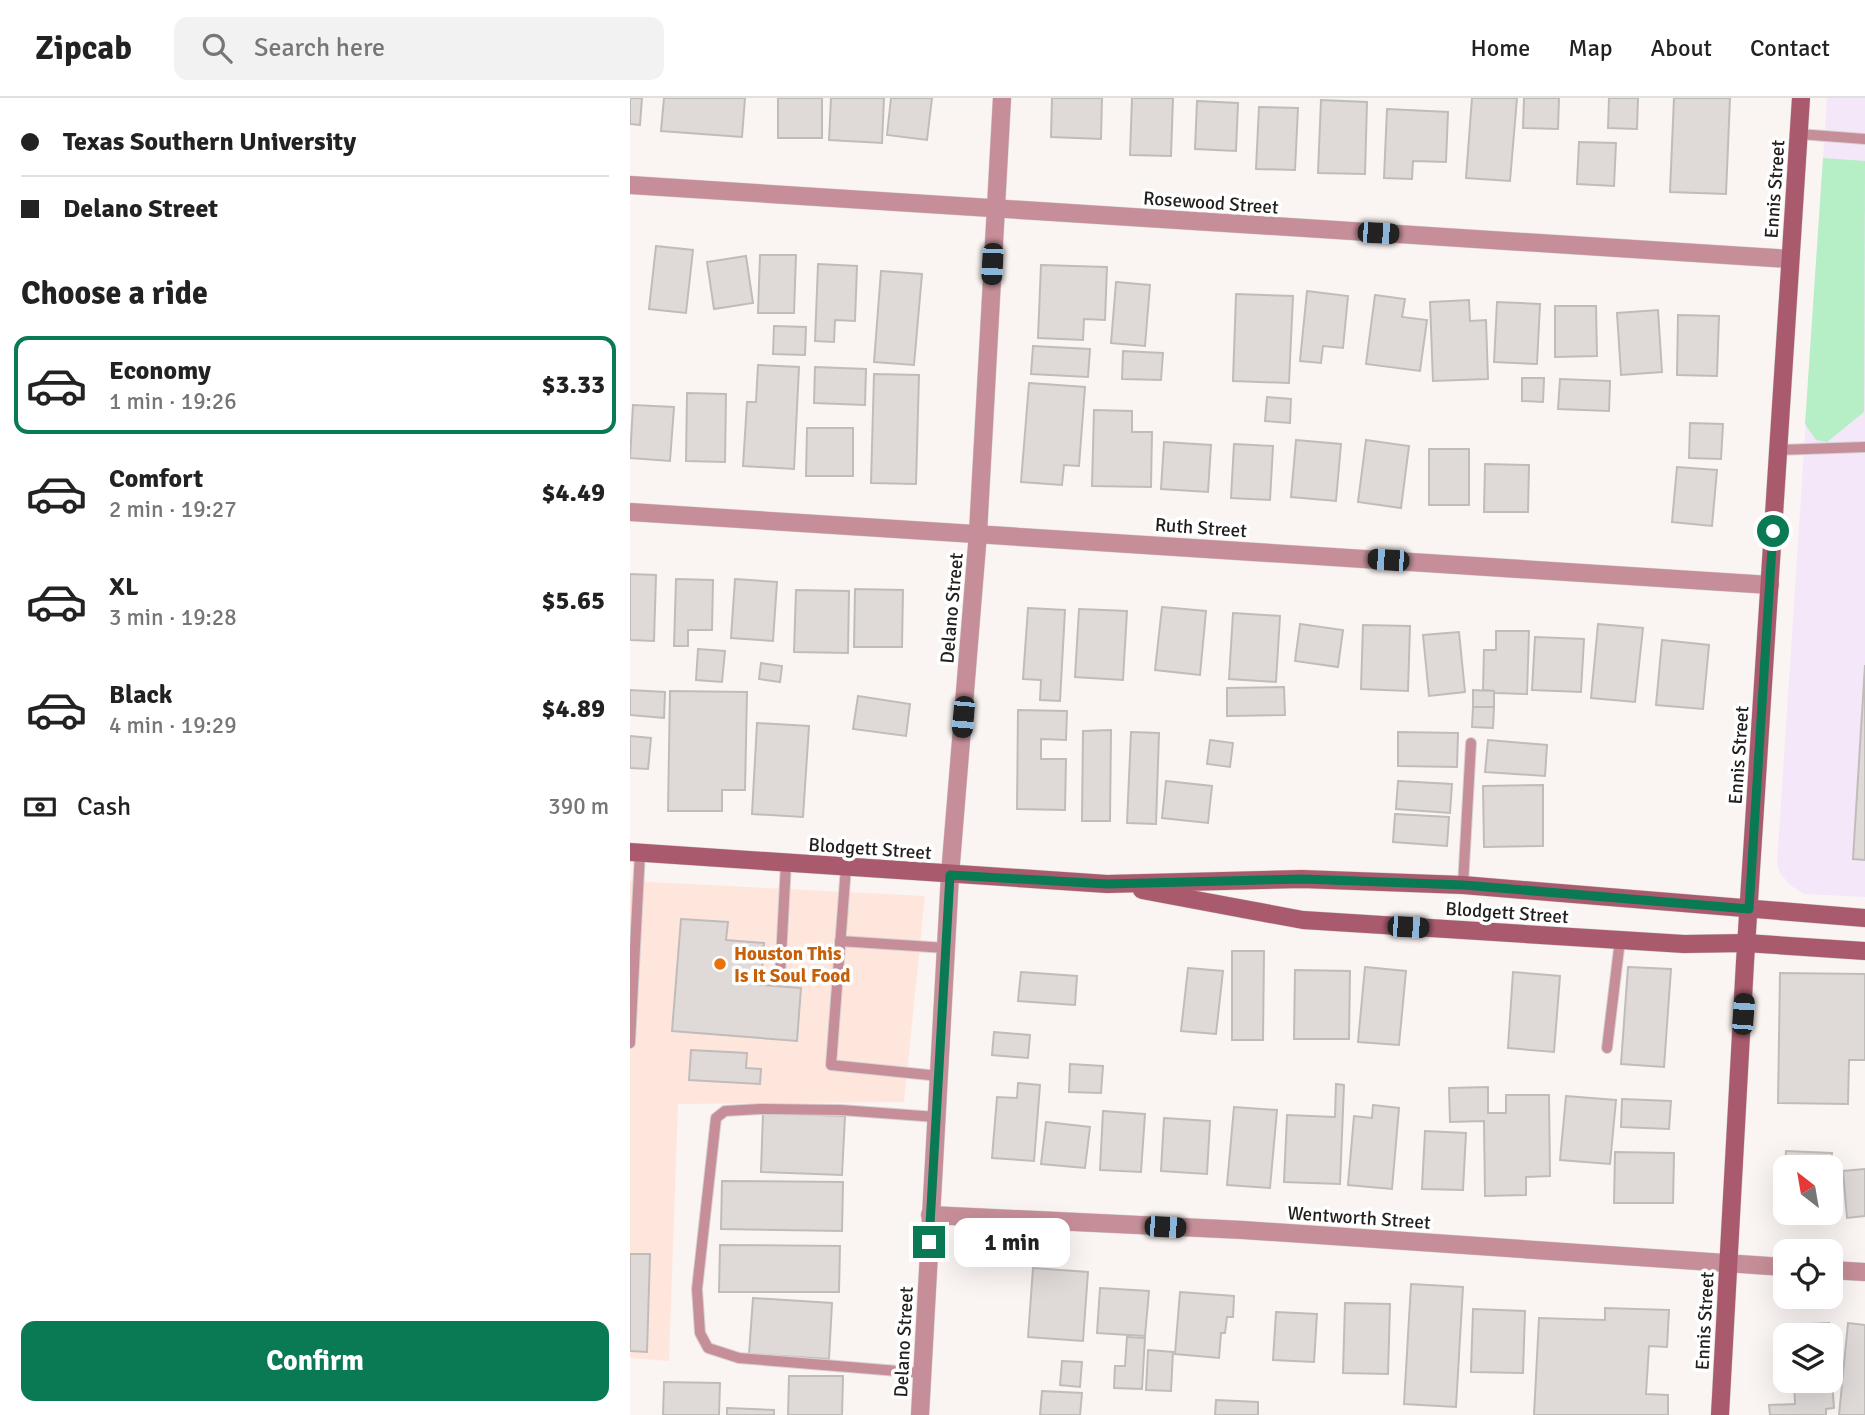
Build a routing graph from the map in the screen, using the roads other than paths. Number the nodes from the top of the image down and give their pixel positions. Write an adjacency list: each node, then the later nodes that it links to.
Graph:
1 (1002, 98): 6 (street, Delano Street)
2 (1801, 98): 3 (main road, Ennis Street)
3 (1799, 134): 4 (lane); 7 (main road, Ennis Street)
4 (1865, 139)
5 (630, 185): 6 (street, Rosewood Street)
6 (994, 210): 7 (street, Rosewood Street); 11 (street, Delano Street)
7 (1790, 259): 9 (main road, Ennis Street)
8 (1865, 447): 9 (lane)
9 (1778, 450): 12 (main road, Ennis Street)
10 (630, 512): 11 (street, Ruth Street)
11 (978, 533): 12 (street, Ruth Street); 17 (street, Delano Street)
12 (1770, 585): 20 (main road, Ennis Street)
13 (1471, 743): 19 (lane)
14 (635, 853): 15 (main road, Blodgett Street); 22 (lane)
15 (786, 863): 16 (main road, Blodgett Street); 28 (lane)
16 (846, 867): 17 (main road, Blodgett Street); 24 (lane)
17 (950, 875): 18 (main road, Blodgett Street); 26 (street, Delano Street)
18 (1107, 884): 19 (main road, Blodgett Street); 23 (main road, Blodgett Street)
19 (1463, 885): 20 (main road, Blodgett Street)
20 (1749, 909): 21 (main road, Blodgett Street); 25 (main road, Ennis Street)
21 (1865, 918)
22 (633, 937): 29 (lane)
23 (1620, 940): 25 (main road, Blodgett Street); 30 (lane)
24 (840, 941): 26 (lane); 31 (lane)
25 (1746, 943): 27 (main road, Blodgett Street); 34 (main road, Ennis Street)
26 (946, 948): 31 (street, Delano Street)
27 (1865, 951)
28 (780, 977)
29 (630, 1043)
30 (1607, 1048)
31 (939, 1076): 32 (street, Delano Street)
32 (936, 1117): 33 (street, Delano Street); 38 (lane)
33 (930, 1215): 34 (street, Wentworth Street); 38 (street, Delano Street)
34 (1729, 1264): 35 (street, Wentworth Street); 40 (main road, Ennis Street)
35 (1773, 1266)
36 (1843, 1271): 37 (street)
37 (1865, 1272)
38 (922, 1373): 39 (street, Delano Street)
39 (920, 1415)
40 (1720, 1415)

